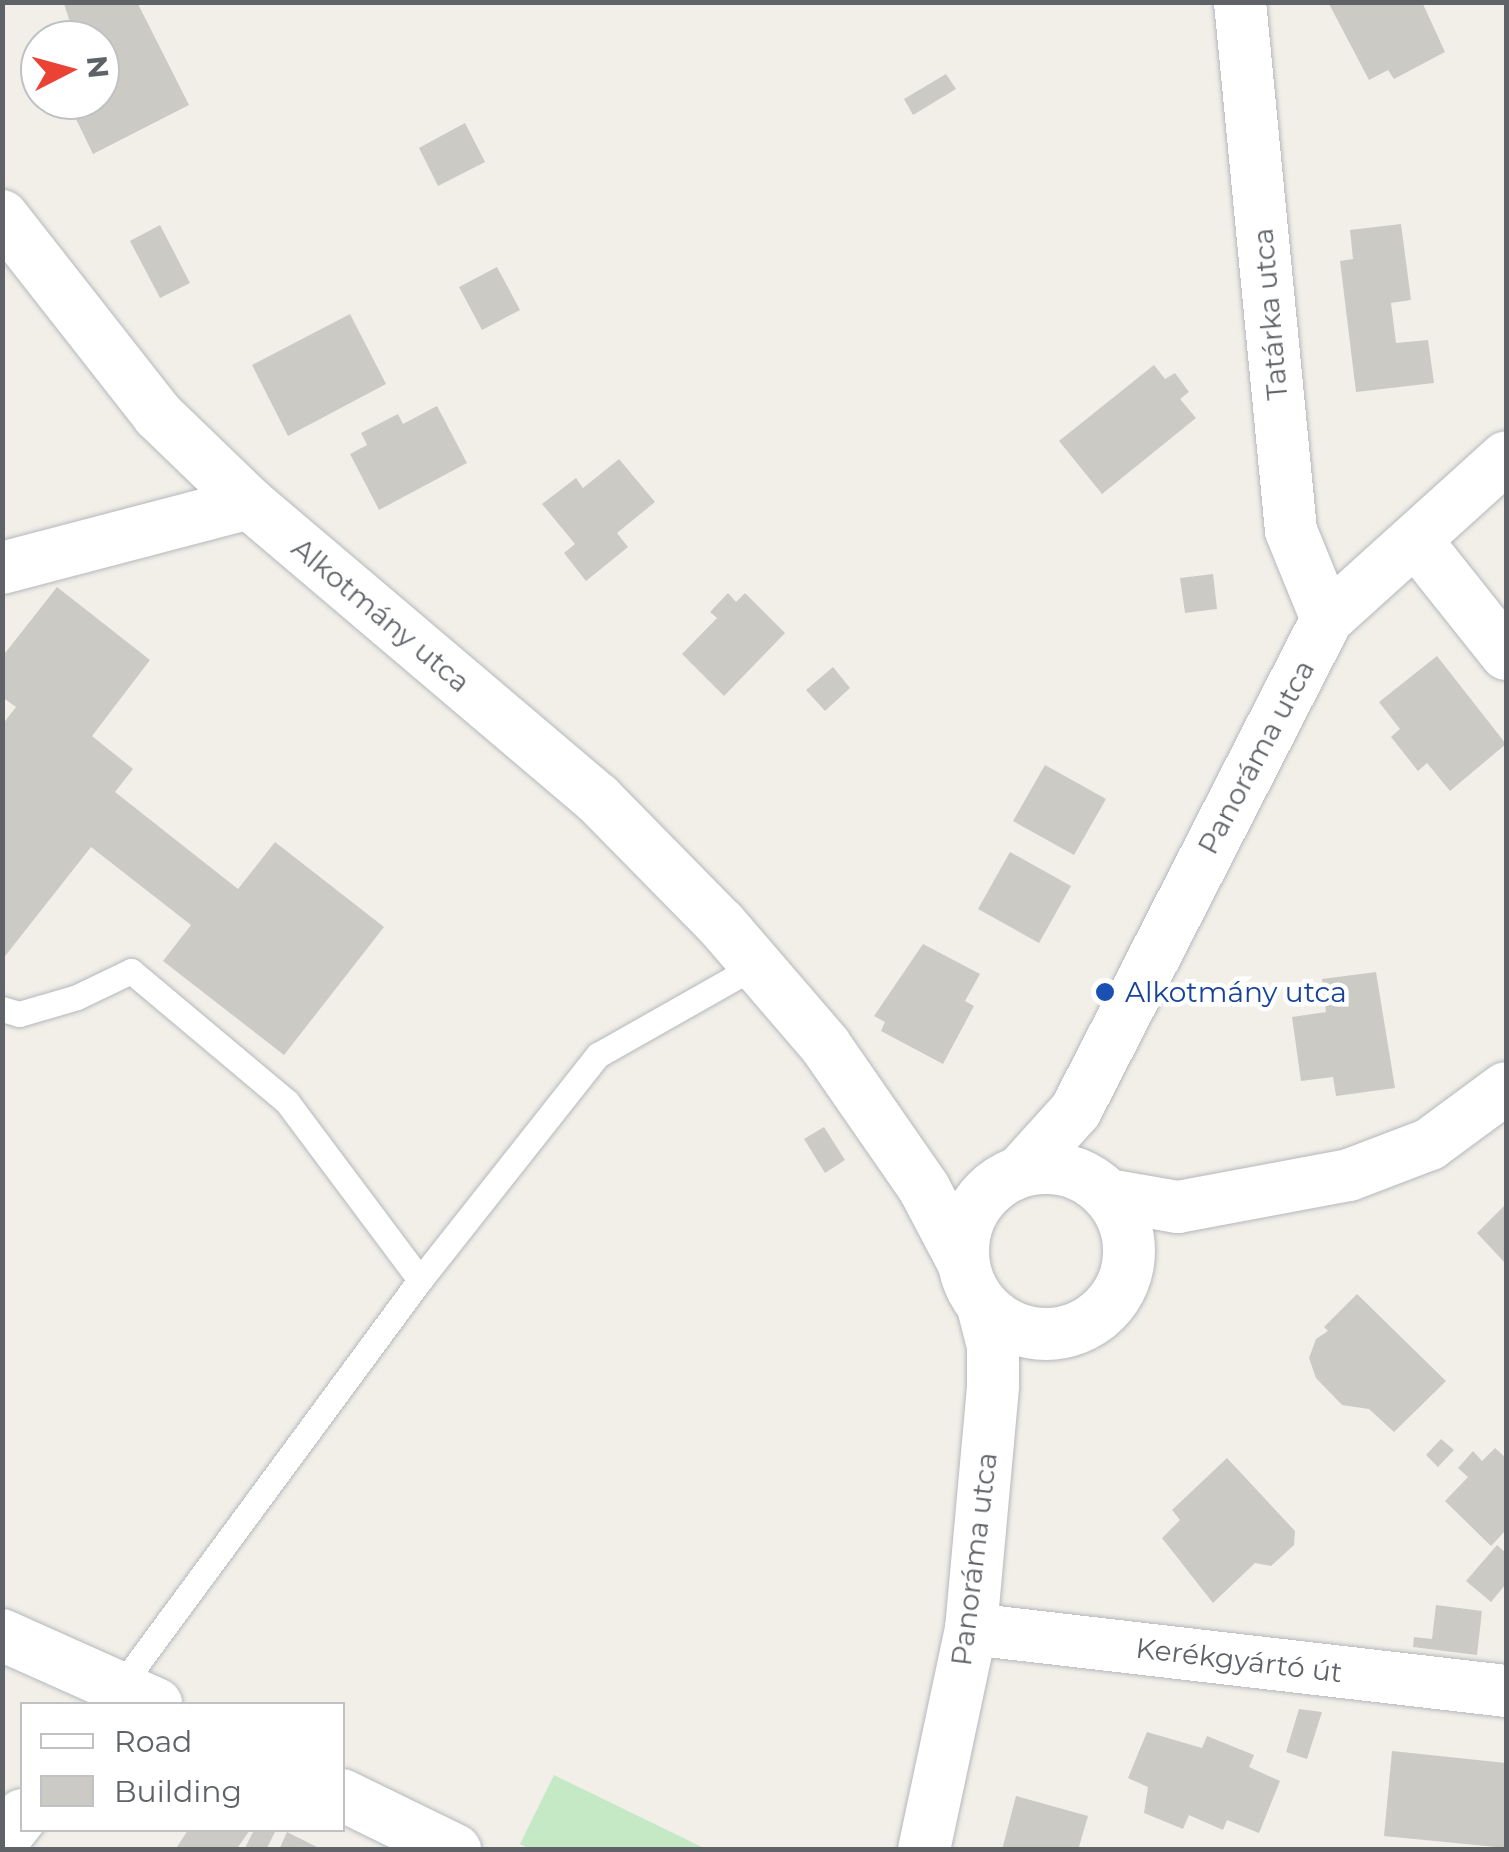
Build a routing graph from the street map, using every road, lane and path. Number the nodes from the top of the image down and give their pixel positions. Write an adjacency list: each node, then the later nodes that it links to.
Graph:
1 (1240, 2): 7 (street, Tatárka utca)
2 (2, 216): 4 (street, Alkotmány utca)
3 (1506, 457): 5 (street, Panoráma utca)
4 (249, 503): 6 (street); 9 (street, Alkotmány utca)
5 (1417, 542): 7 (street, Panoráma utca); 8 (street)
6 (2, 568)
7 (1327, 619): 12 (street, Panoráma utca)
8 (1506, 654)
9 (757, 964): 15 (street, Alkotmány utca); 18 (lane)
10 (2, 1008): 18 (lane)
11 (1506, 1088): 16 (street)
12 (1076, 1110): 13 (street, Panoráma utca); 14 (street, Panoráma utca)
13 (1008, 1178): 14 (street); 15 (street); 19 (street)
14 (1098, 1186): 16 (street); 17 (street)
15 (924, 1188): 19 (street, Alkotmány utca)
16 (1178, 1208): 17 (street)
17 (1129, 1264): 20 (street)
18 (420, 1280): 25 (lane)
19 (973, 1285): 20 (street); 21 (street, Panoráma utca)
20 (1047, 1336): 21 (street)
21 (993, 1385): 22 (street, Panoráma utca)
22 (971, 1630): 24 (street, Kerékgyártó út); 30 (street, Panoráma utca)
23 (2, 1635): 25 (street)
24 (1506, 1691)
25 (127, 1699)
26 (345, 1796): 29 (street)
27 (20, 1818): 28 (street)
28 (2, 1841)
29 (455, 1850)
30 (924, 1850)

